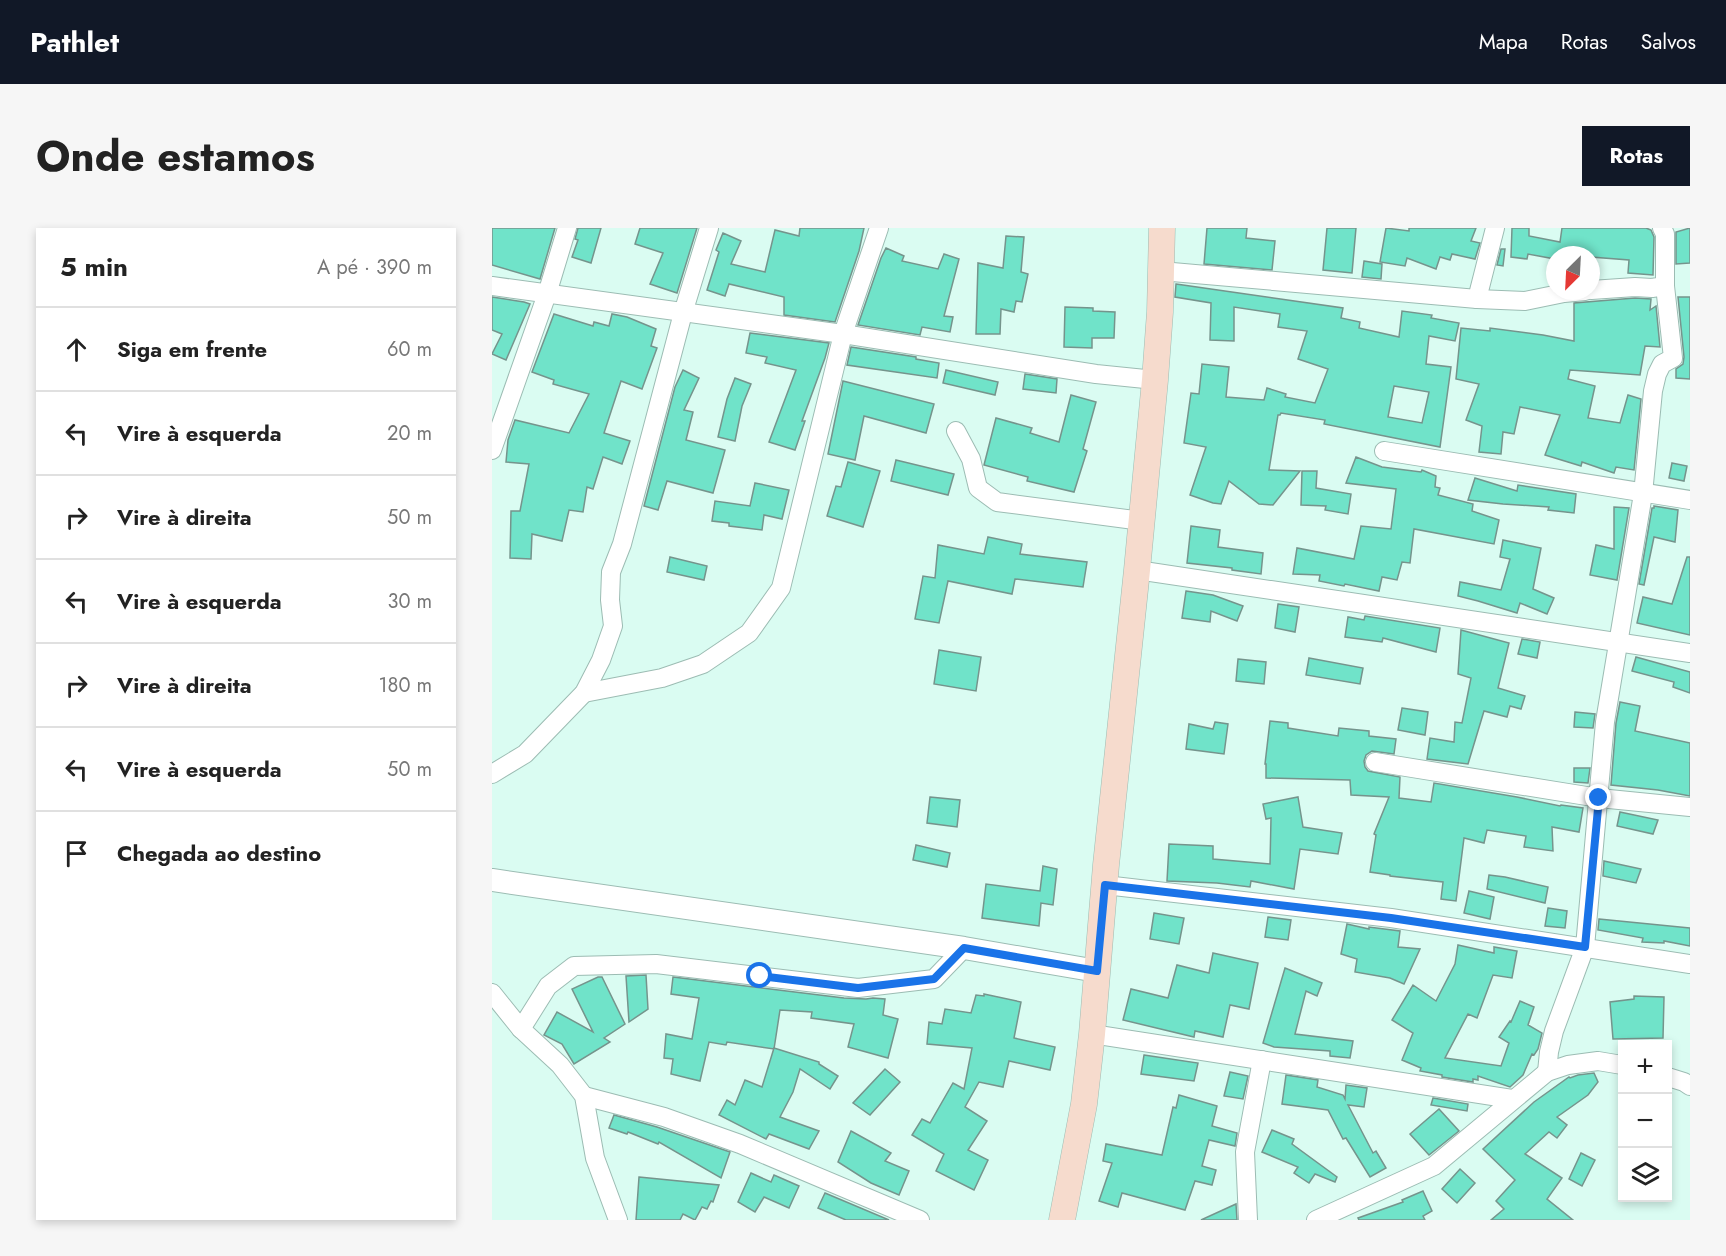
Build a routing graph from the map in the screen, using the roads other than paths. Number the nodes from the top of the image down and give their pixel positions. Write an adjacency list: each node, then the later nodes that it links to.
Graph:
1 (567, 228): 11 (street)
2 (709, 228): 14 (street)
3 (879, 228): 15 (street)
4 (1162, 228): 7 (main road)
5 (1495, 228): 13 (street)
6 (1662, 228): 9 (street)
7 (1161, 271): 13 (street); 16 (main road)
8 (492, 286): 11 (street)
9 (1665, 286): 10 (street); 20 (street)
10 (1600, 289)
11 (547, 294): 14 (street); 18 (street)
12 (1546, 297): 13 (street)
13 (1477, 299)
14 (683, 313): 15 (street); 26 (street)
15 (843, 334): 16 (street); 26 (street)
16 (1155, 380): 22 (main road)
17 (956, 431): 22 (street)
18 (492, 450)
19 (1384, 450): 20 (street)
20 (1643, 494): 21 (street); 24 (street)
21 (1690, 500)
22 (1142, 521): 23 (main road)
23 (1137, 570): 24 (street); 32 (main road)
24 (1617, 643): 25 (street); 29 (street)
25 (1690, 653)
26 (584, 693): 28 (street)
27 (1375, 762): 29 (street)
28 (492, 774)
29 (1599, 798): 30 (street); 33 (street)
30 (1690, 807)
31 (492, 880): 34 (street)
32 (1105, 885): 33 (street); 36 (main road)
33 (1585, 947): 35 (street); 42 (street)
34 (964, 948): 36 (street); 38 (street)
35 (1690, 964)
36 (1097, 971): 39 (main road)
37 (492, 993): 38 (street)
38 (521, 1029): 45 (street)
39 (1092, 1034): 40 (street); 49 (main road)
40 (1262, 1060): 46 (street); 50 (street)
41 (1618, 1064): 42 (street)
42 (1547, 1072): 46 (street)
43 (1672, 1079): 44 (street)
44 (1690, 1086)
45 (584, 1096): 47 (street); 48 (street)
46 (1512, 1099): 51 (street)
47 (618, 1220)
48 (920, 1220)
49 (1062, 1220)
50 (1248, 1220)
51 (1316, 1220)

